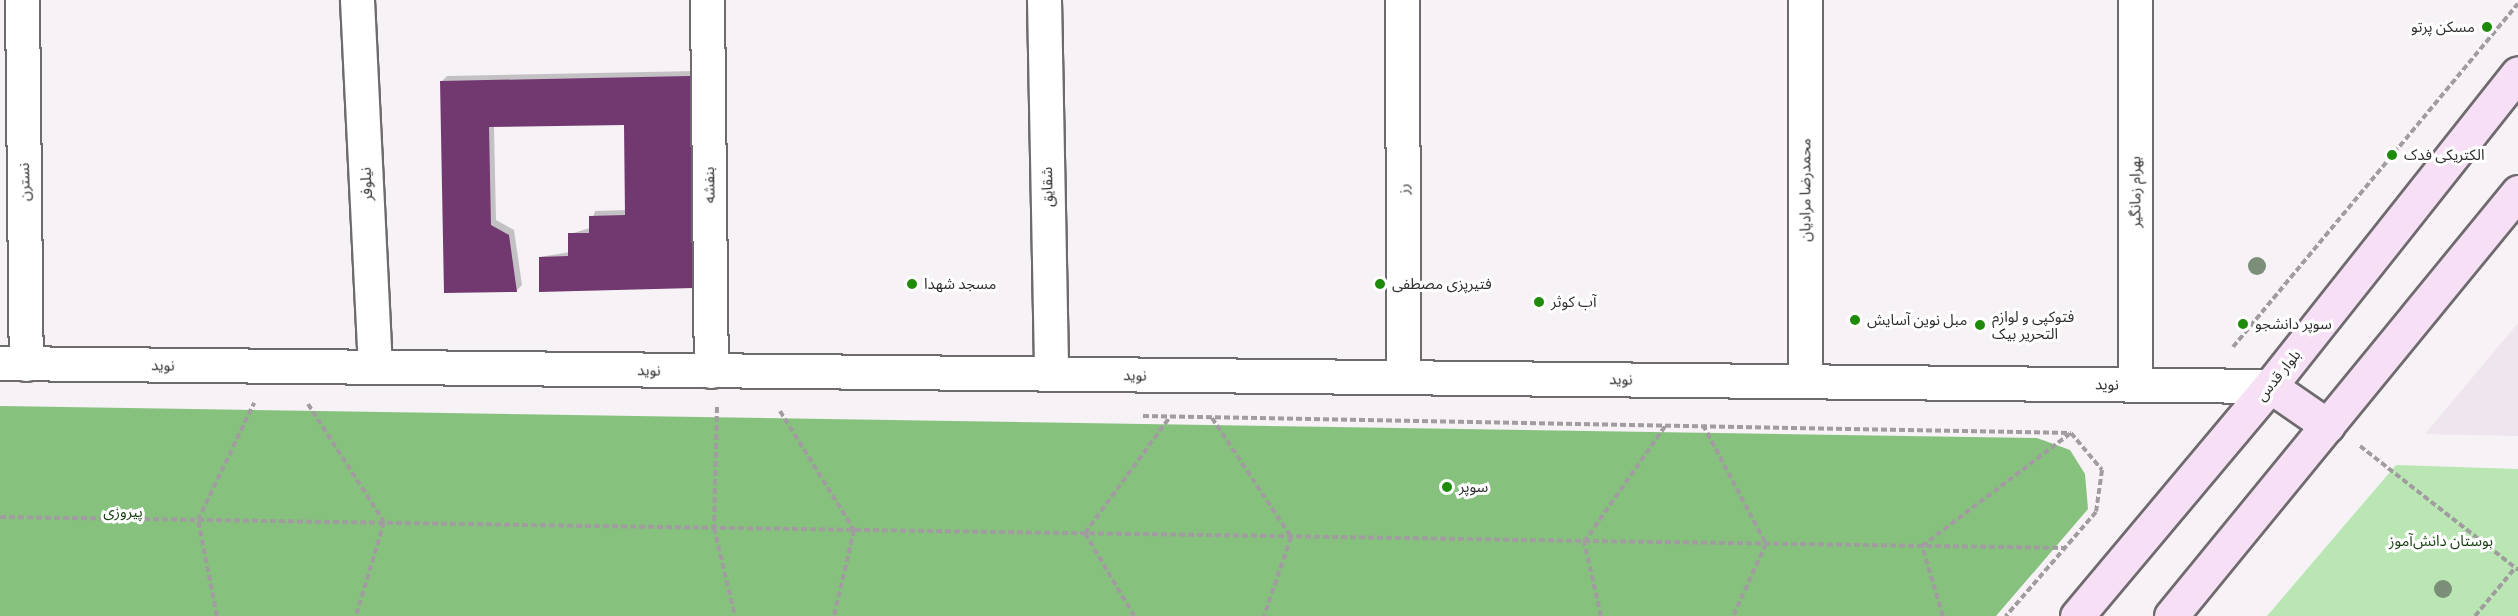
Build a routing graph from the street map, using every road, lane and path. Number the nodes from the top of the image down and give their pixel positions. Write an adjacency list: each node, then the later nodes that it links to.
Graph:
1 (22, 0): 11 (street, نسترن)
2 (357, 0): 12 (street, نیلوفر)
3 (707, 0): 13 (street, بنفشه)
4 (1044, 0): 14 (street, شقایق)
5 (1402, 0): 15 (street, رز)
6 (1805, 0): 16 (street, محمدرضا مرادیان)
7 (2135, 0): 17 (street, بهرام زمانگیر)
8 (2518, 4): 18 (path)
9 (2518, 73): 19 (main road, بلوار قدس)
10 (2518, 192): 37 (main road)
11 (13, 363): 12 (street, نوید)
12 (375, 367): 13 (street, نوید)
13 (711, 371): 14 (street, نوید); 27 (path)
14 (1051, 374): 15 (street, نوید)
15 (1403, 377): 16 (street, نوید)
16 (1805, 381): 17 (street, نوید)
17 (2135, 384): 18 (street, نوید)
18 (2202, 385): 19 (street, نوید)
19 (2270, 386): 37 (main road); 61 (main road, بلوار قدس)
20 (243, 402): 21 (path)
21 (254, 402): 22 (path); 40 (path)
22 (265, 402)
23 (297, 403): 24 (path)
24 (308, 403): 25 (path); 41 (path)
25 (319, 403)
26 (705, 409): 27 (path)
27 (717, 409): 28 (path); 42 (path)
28 (728, 409)
29 (769, 410): 30 (path)
30 (780, 411): 31 (path); 43 (path)
31 (792, 411)
32 (1136, 416): 33 (path)
33 (1170, 417): 34 (path); 44 (path)
34 (1211, 417): 35 (path); 45 (path)
35 (1667, 425): 36 (path); 46 (path)
36 (1703, 425): 38 (path); 47 (path)
37 (2328, 426): 50 (path); 62 (main road)
38 (2071, 433): 48 (path); 49 (path)
39 (0, 516): 40 (path)
40 (198, 520): 41 (path); 51 (path)
41 (384, 522): 42 (path); 52 (path)
42 (714, 528): 43 (path); 53 (path)
43 (854, 530): 44 (path); 54 (path)
44 (1085, 533): 45 (path); 55 (path)
45 (1291, 537): 46 (path); 56 (path)
46 (1584, 542): 47 (path); 57 (path)
47 (1766, 544): 48 (path); 58 (path)
48 (1922, 546): 49 (path); 59 (path)
49 (2065, 548): 60 (path)
50 (2517, 568): 63 (path)
51 (217, 616)
52 (356, 616)
53 (735, 616)
54 (834, 616)
55 (1134, 616)
56 (1264, 616)
57 (1601, 616)
58 (1733, 616)
59 (1942, 616)
60 (2006, 616)
61 (2077, 616)
62 (2171, 616)
63 (2475, 616)

